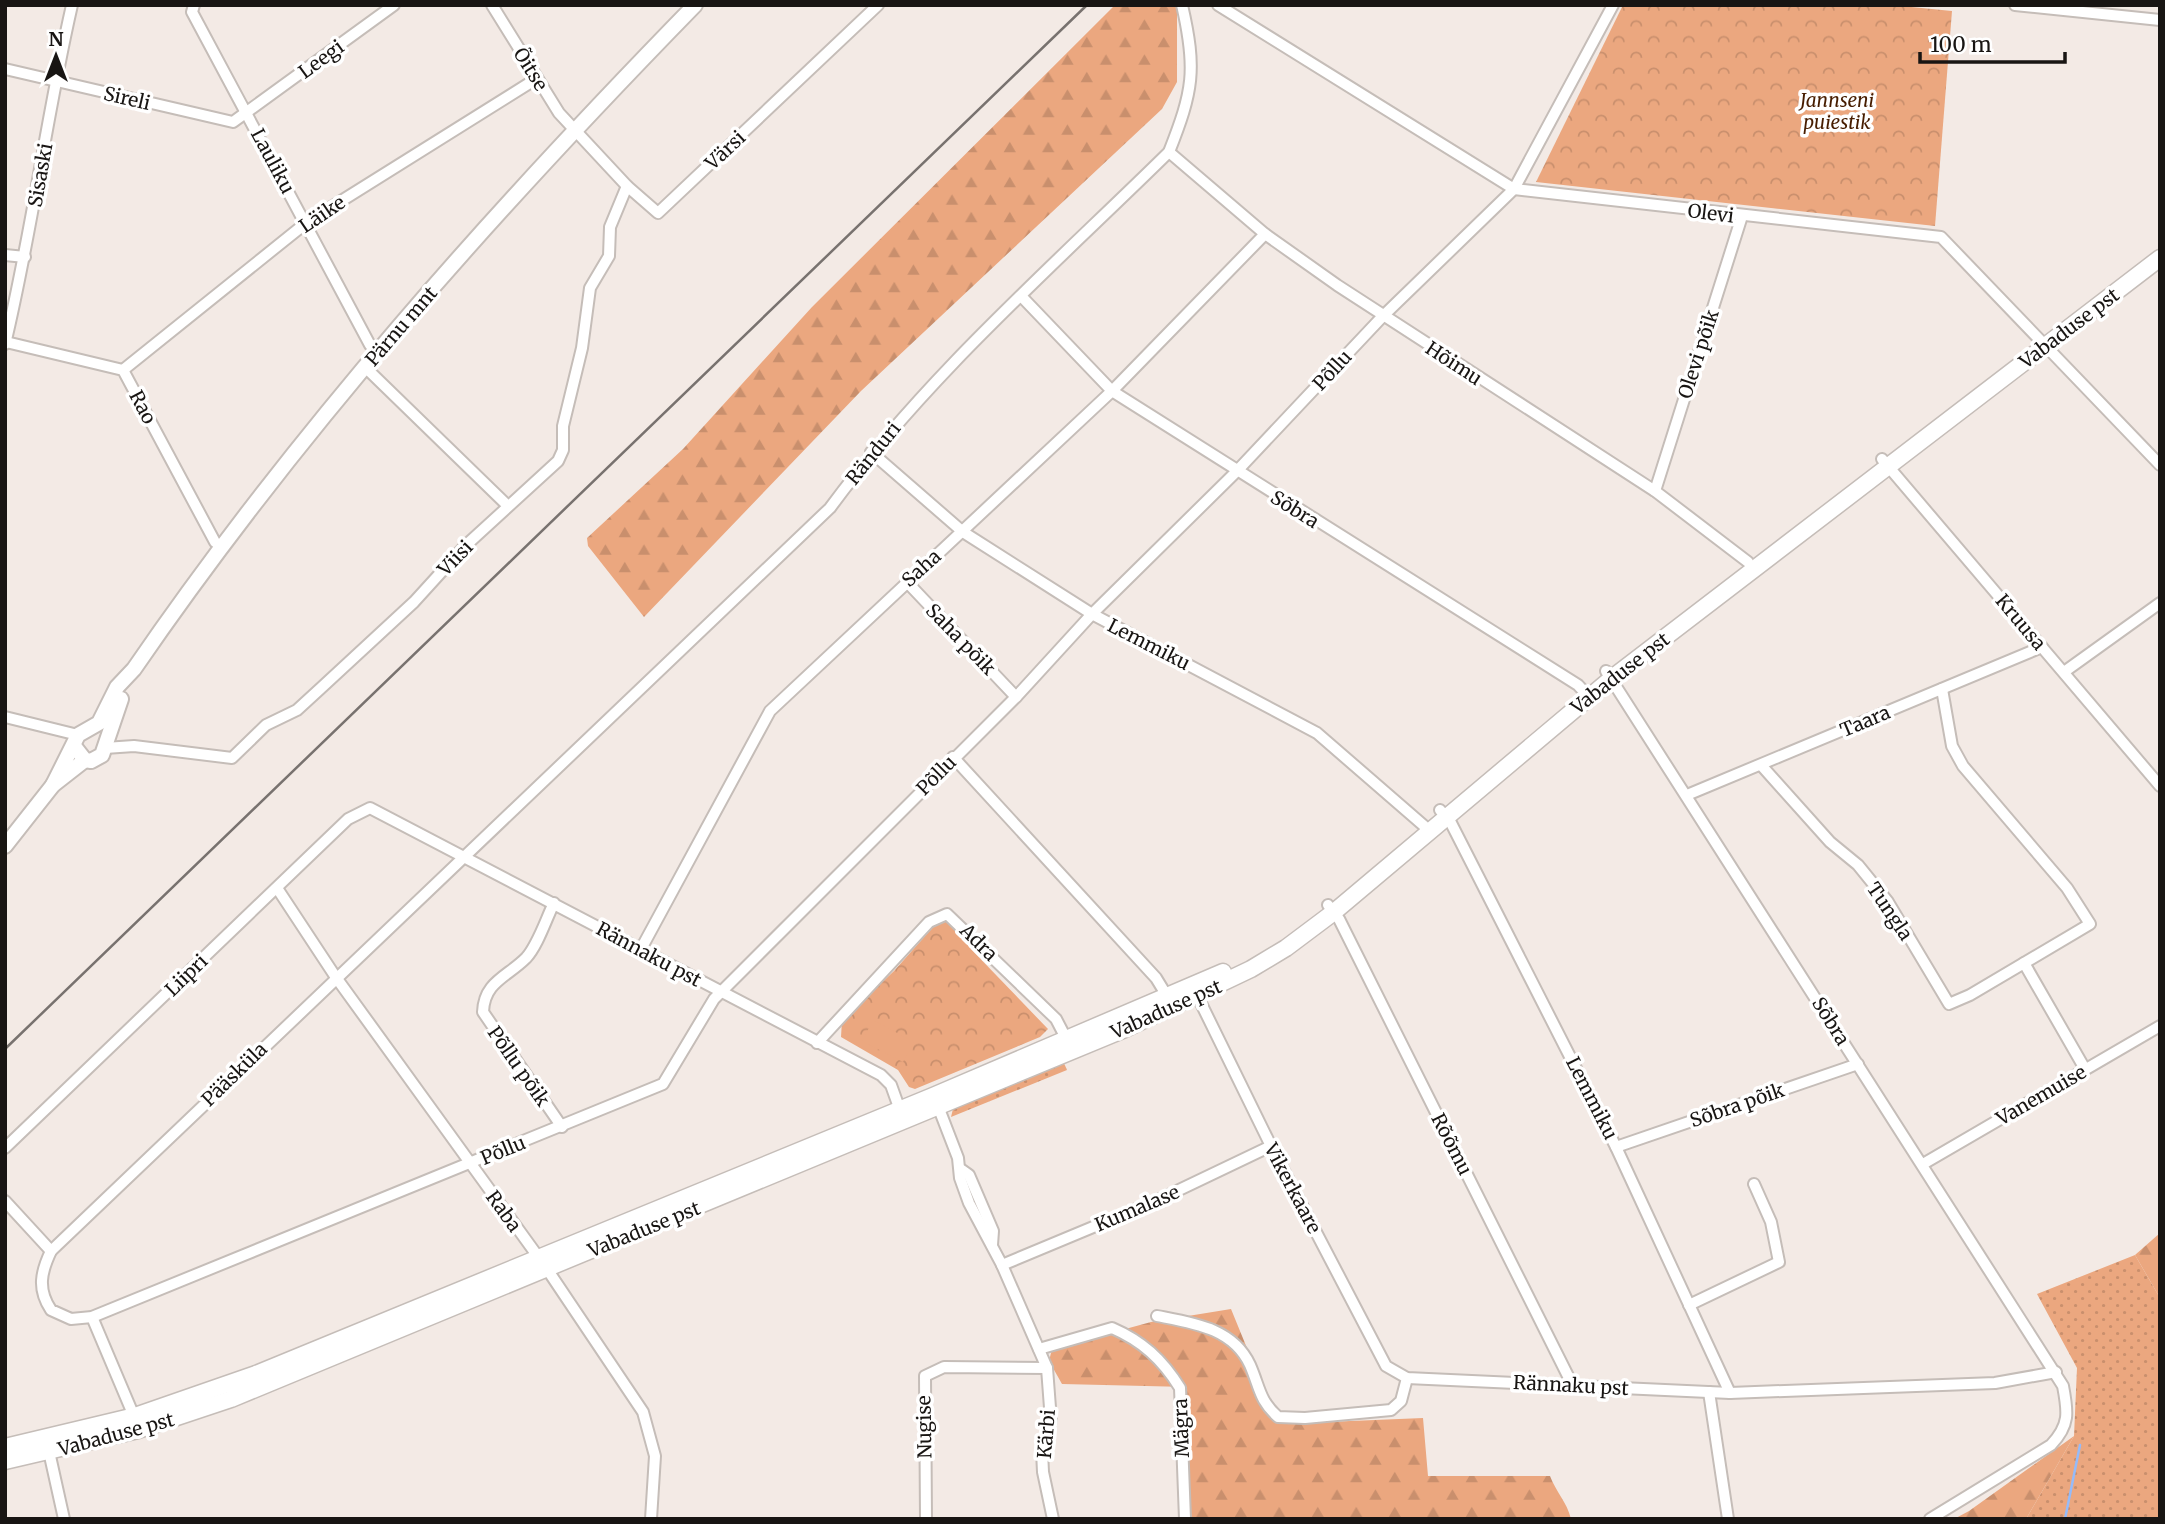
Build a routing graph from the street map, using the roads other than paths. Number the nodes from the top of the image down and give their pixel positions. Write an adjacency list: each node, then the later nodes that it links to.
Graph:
1 (72, 5): 14 (street, Sisaski)
2 (194, 5): 15 (street, Lauliku)
3 (394, 5): 15 (street, Leegi)
4 (492, 5): 13 (street, Õitse)
5 (695, 5): 16 (main road, Pärnu mnt)
6 (878, 5): 18 (street, Värsi)
7 (1182, 5): 17 (street, Ränduri)
8 (1218, 5): 19 (street, Olevi)
9 (1612, 5): 19 (street, Põllu)
10 (2015, 5): 11 (street)
11 (2160, 20)
12 (5, 69): 14 (street, Sireli)
13 (536, 79): 16 (street, Õitse); 21 (street, Läike)
14 (55, 81): 15 (street, Sireli); 25 (street, Sisaski)
15 (247, 113): 21 (street, Lauliku)
16 (573, 129): 18 (street, Värsi); 31 (main road, Pärnu mnt)
17 (1169, 152): 22 (street, Hõimu); 27 (street, Ränduri)
18 (627, 186): 40 (street, Viisi)
19 (1514, 189): 20 (street, Olevi); 28 (street, Põllu)
20 (1742, 216): 30 (street, Olevi); 39 (street, Olevi põik)
21 (306, 223): 31 (street, Lauliku); 33 (street, Läike)
22 (1265, 234): 28 (street, Hõimu); 34 (street, Saha)
23 (2160, 247): 30 (highway, Vabaduse pst)
24 (5, 255): 25 (street)
25 (25, 257): 29 (street, Sisaski)
26 (2160, 258): 30 (highway, Vabaduse pst)
27 (1022, 297): 34 (street, Sõbra); 35 (street, Ränduri)
28 (1382, 317): 38 (street, Põllu); 39 (street, Hõimu)
29 (5, 343): 33 (street, Rao)
30 (2042, 343): 36 (highway, Vabaduse pst); 37 (street, Olevi)
31 (379, 352): 32 (main road, Pärnu mnt)
32 (366, 368): 40 (street); 42 (main road, Pärnu mnt)
33 (123, 370): 42 (street, Rao)
34 (1112, 391): 38 (street, Sõbra); 41 (street, Saha)
35 (871, 452): 41 (street, Lemmiku); 67 (street, Ränduri)
36 (1885, 463): 43 (highway, Vabaduse pst); 47 (street, Kruusa); 50 (highway, Vabaduse pst)
37 (2160, 465)
38 (1236, 472): 46 (street, Põllu); 52 (street, Sõbra)
39 (1654, 491): 43 (street, Hõimu)
40 (509, 506): 56 (street, Viisi)
41 (962, 532): 44 (street, Saha); 46 (street, Lemmiku)
42 (222, 547): 48 (main road, Pärnu mnt)
43 (1748, 562): 50 (highway, Vabaduse pst)
44 (906, 582): 53 (street, Saha põik); 71 (street, Saha)
45 (2160, 603): 49 (street)
46 (1091, 614): 53 (street, Põllu); 65 (street, Lemmiku)
47 (2042, 647): 49 (street, Kruusa); 51 (street, Taara)
48 (134, 669): 55 (main road, Pärnu mnt); 56 (main road, Pärnu mnt)
49 (2064, 672): 61 (street, Kruusa)
50 (1609, 674): 52 (highway, Vabaduse pst); 62 (street, Sõbra)
51 (1942, 688): 59 (street, Taara); 72 (street, Tungla)
52 (1586, 693): 64 (highway, Vabaduse pst)
53 (1016, 696): 57 (street, Põllu)
54 (5, 717): 55 (street)
55 (81, 737): 56 (main road); 58 (main road); 60 (main road, Pärnu mnt)
56 (105, 746): 58 (main road, Pärnu mnt)
57 (953, 757): 75 (street, Põllu); 76 (street)
58 (85, 760): 60 (main road, Pärnu mnt)
59 (1761, 765): 62 (street, Taara); 72 (street, Tungla)
60 (53, 785): 66 (main road, Pärnu mnt)
61 (2160, 786)
62 (1687, 795): 80 (street, Sõbra)
63 (370, 808): 67 (street, Rännaku pst); 68 (street, Liipri)
64 (1443, 814): 65 (highway, Vabaduse pst); 86 (street, Lemmiku)
65 (1427, 828): 70 (highway, Vabaduse pst)
66 (5, 846)
67 (465, 855): 69 (street, Rännaku pst); 73 (street, Pääsküla)
68 (277, 888): 73 (street, Raba); 87 (street, Liipri)
69 (554, 903): 71 (street, Rännaku pst); 84 (street, Põllu põik)
70 (1331, 908): 74 (highway, Vabaduse pst); 103 (street, Rõõmu)
71 (641, 949): 75 (street, Rännaku pst)
72 (2024, 963): 81 (street)
73 (335, 976): 88 (street, Raba); 92 (street, Pääsküla)
74 (1195, 990): 76 (highway, Vabaduse pst); 79 (highway, Vabaduse pst); 85 (street, Vikerkaare)
75 (721, 992): 78 (street, Rännaku pst); 84 (street, Põllu)
76 (1167, 996): 79 (highway, Vabaduse pst)
77 (2160, 1026): 81 (street, Vanemuise)
78 (817, 1043): 79 (street, Adra); 83 (street, Rännaku pst)
79 (1069, 1045): 82 (highway, Vabaduse pst)
80 (1858, 1064): 86 (street, Sõbra põik); 89 (street, Sõbra)
81 (2085, 1069): 89 (street, Vanemuise)
82 (936, 1102): 83 (highway, Vabaduse pst); 94 (street)
83 (902, 1115): 93 (highway, Vabaduse pst)
84 (562, 1127): 88 (street, Põllu)
85 (1270, 1146): 94 (street, Kumalase); 102 (street, Vikerkaare)
86 (1616, 1147): 95 (street, Lemmiku)
87 (5, 1148)
88 (469, 1164): 93 (street, Raba); 98 (street, Põllu)
89 (1923, 1164): 101 (street, Sõbra)
90 (1754, 1184): 95 (street)
91 (5, 1201): 92 (street)
92 (51, 1251): 96 (street, Pääsküla)
93 (542, 1264): 106 (highway, Vabaduse pst); 111 (street, Raba)
94 (1002, 1265): 99 (street)
95 (1689, 1305): 105 (street, Lemmiku)
96 (51, 1310): 98 (street, Põllu)
97 (1157, 1316): 102 (street)
98 (92, 1317): 106 (street)
99 (1039, 1349): 100 (street, Kärbi); 114 (street, Mägra)
100 (1047, 1368): 112 (street, Nugise); 113 (street, Kärbi)
101 (2056, 1372): 105 (street, Rännaku pst); 116 (street)
102 (1407, 1378): 103 (street, Rännaku pst)
103 (1572, 1384): 104 (street, Rännaku pst)
104 (1709, 1392): 105 (street, Rännaku pst); 115 (street)
105 (1730, 1393)
106 (137, 1423): 107 (highway, Vabaduse pst)
107 (47, 1445): 108 (highway, Vabaduse pst); 109 (highway, Vabaduse pst); 110 (street)
108 (5, 1447)
109 (5, 1461)
110 (64, 1519)
111 (651, 1519)
112 (926, 1519)
113 (1053, 1519)
114 (1185, 1519)
115 (1728, 1519)
116 (1930, 1519)

